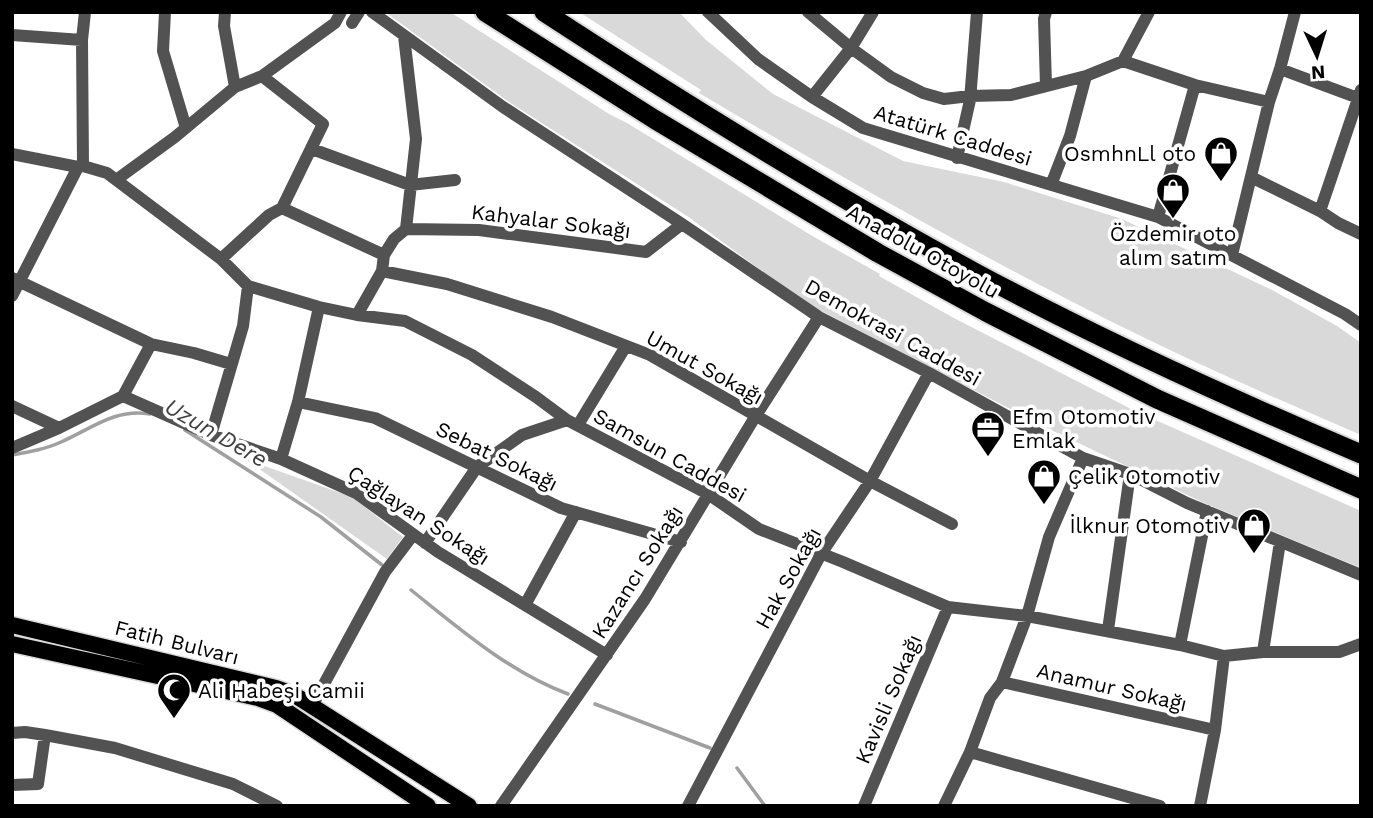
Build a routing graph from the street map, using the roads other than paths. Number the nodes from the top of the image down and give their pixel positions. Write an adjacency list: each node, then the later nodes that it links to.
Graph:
1 (85, 12): 17 (street)
2 (165, 12): 30 (street)
3 (225, 12): 25 (street)
4 (341, 12): 21 (street)
5 (372, 12): 16 (street, Demokrasi Caddesi)
6 (485, 12): 75 (highway, Anadolu Otoyolu)
7 (544, 12): 69 (highway, Anadolu Otoyolu)
8 (708, 12): 28 (street, Atatürk Caddesi)
9 (808, 12): 18 (street)
10 (977, 12): 27 (street)
11 (1046, 12): 24 (street)
12 (1149, 12): 19 (street)
13 (1295, 12): 20 (street)
14 (871, 13): 18 (street)
15 (12, 35): 17 (street)
16 (404, 36): 38 (street); 43 (street, Demokrasi Caddesi)
17 (82, 40): 34 (street)
18 (851, 48): 27 (street); 28 (street)
19 (1123, 61): 22 (street); 23 (street)
20 (1280, 69): 26 (street); 29 (street)
21 (262, 76): 25 (street); 31 (street)
22 (1086, 76): 24 (street); 39 (street)
23 (1195, 85): 29 (street); 42 (street)
24 (1046, 86): 27 (street)
25 (234, 87): 30 (street)
26 (1360, 94): 41 (street)
27 (970, 96): 33 (street)
28 (812, 97): 33 (street, Atatürk Caddesi)
29 (1269, 102): 35 (street)
30 (186, 128): 36 (street)
31 (312, 149): 38 (street); 40 (street)
32 (12, 154): 34 (street, Samsun Caddesi)
33 (957, 158): 39 (street, Atatürk Caddesi)
34 (81, 167): 36 (street, Samsun Caddesi); 50 (street)
35 (1251, 177): 41 (street); 47 (street)
36 (116, 180): 48 (street, Samsun Caddesi)
37 (454, 180): 38 (street)
38 (410, 185): 44 (street)
39 (1051, 185): 42 (street, Atatürk Caddesi)
40 (282, 208): 46 (street); 48 (street)
41 (1320, 211): 45 (street)
42 (1158, 217): 47 (street, Atatürk Caddesi)
43 (682, 224): 44 (street, Kahyalar Sokağı); 55 (street, Demokrasi Caddesi)
44 (406, 229): 46 (street)
45 (1360, 232)
46 (384, 255): 49 (street)
47 (1231, 255): 56 (street, Atatürk Caddesi)
48 (221, 259): 51 (street, Samsun Caddesi)
49 (382, 271): 54 (street); 58 (street, Umut Sokağı)
50 (16, 280): 52 (street); 57 (street)
51 (248, 286): 53 (street, Samsun Caddesi); 59 (street)
52 (12, 296)
53 (319, 307): 54 (street, Samsun Caddesi); 62 (street)
54 (357, 315): 65 (street, Samsun Caddesi)
55 (819, 317): 60 (street, Demokrasi Caddesi); 64 (street, Kazancı Sokağı)
56 (1361, 325)
57 (151, 344): 59 (street); 61 (street)
58 (626, 346): 64 (street, Umut Sokağı); 65 (street)
59 (231, 364): 67 (street)
60 (929, 373): 70 (street, Demokrasi Caddesi); 74 (street, Hak Sokağı)
61 (123, 396): 66 (street); 67 (street, Çağlayan Sokağı)
62 (298, 402): 71 (street); 72 (street, Sebat Sokağı)
63 (12, 407): 66 (street)
64 (755, 417): 74 (street, Umut Sokağı); 76 (street, Kazancı Sokağı)
65 (572, 422): 72 (street); 76 (street, Samsun Caddesi)
66 (59, 428): 68 (street)
67 (211, 435): 71 (street, Çağlayan Sokağı)
68 (12, 448)
69 (1361, 454)
70 (1083, 458): 73 (street, Demokrasi Caddesi); 88 (street)
71 (281, 459): 80 (street, Çağlayan Sokağı)
72 (477, 467): 78 (street, Sebat Sokağı); 83 (street)
73 (1130, 474): 77 (street, Demokrasi Caddesi); 90 (street)
74 (870, 481): 79 (street, Umut Sokağı); 84 (street, Hak Sokağı)
75 (1361, 489)
76 (708, 494): 81 (street, Kazancı Sokağı); 84 (street, Samsun Caddesi)
77 (1207, 511): 82 (street, Demokrasi Caddesi); 93 (street)
78 (576, 512): 81 (street, Sebat Sokağı); 86 (street)
79 (952, 524)
80 (413, 535): 83 (street, Çağlayan Sokağı); 98 (street)
81 (681, 542): 95 (street, Kazancı Sokağı)
82 (1280, 542): 85 (street, Demokrasi Caddesi); 94 (street)
83 (425, 543): 86 (street, Çağlayan Sokağı)
84 (821, 554): 87 (street, Samsun Caddesi); 108 (street, Hak Sokağı)
85 (1361, 575)
86 (525, 604): 95 (street, Çağlayan Sokağı)
87 (948, 607): 88 (street, Samsun Caddesi); 109 (street, Kavisli Sokağı)
88 (1027, 615): 90 (street, Samsun Caddesi); 97 (street)
89 (12, 625): 98 (main road, Fatih Bulvarı)
90 (1108, 630): 93 (street, Samsun Caddesi)
91 (12, 644): 105 (main road, Fatih Bulvarı)
92 (1361, 644): 94 (street, Samsun Caddesi)
93 (1181, 645): 96 (street, Samsun Caddesi)
94 (1263, 652): 96 (street, Samsun Caddesi)
95 (607, 655): 107 (street, Kazancı Sokağı)
96 (1223, 656): 99 (street)
97 (1002, 682): 99 (street, Anamur Sokağı); 102 (street)
98 (312, 706): 106 (main road, Fatih Bulvarı)
99 (1214, 730): 112 (street)
100 (12, 733): 101 (street)
101 (45, 735): 103 (street); 104 (street)
102 (970, 752): 110 (street); 111 (street)
103 (12, 785)
104 (277, 806)
105 (428, 806)
106 (468, 806)
107 (500, 806)
108 (688, 806)
109 (864, 806)
110 (944, 806)
111 (1160, 806)
112 (1200, 806)

